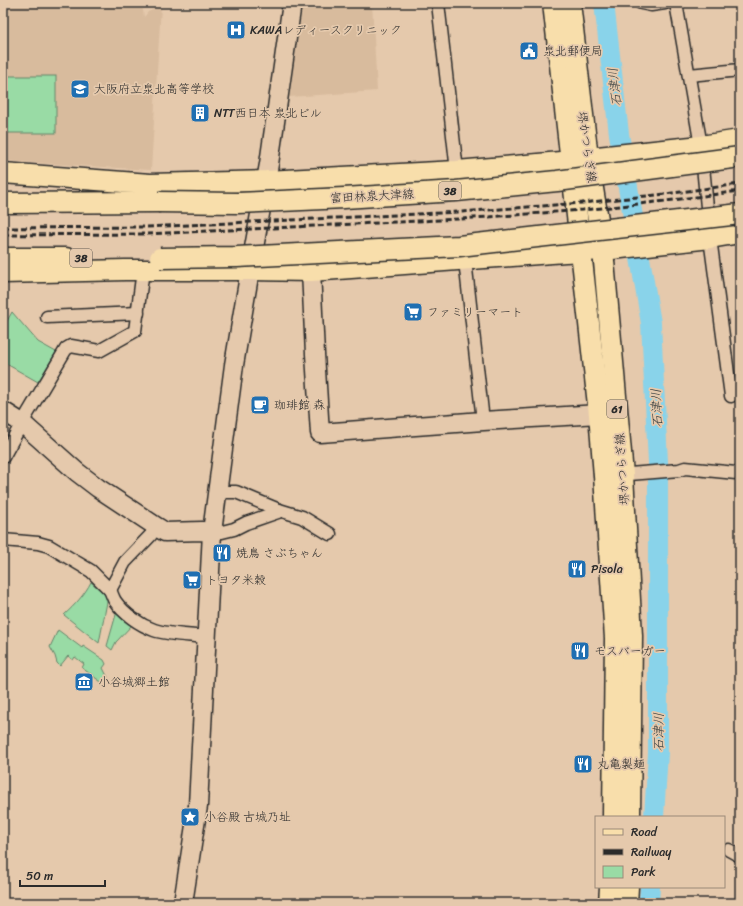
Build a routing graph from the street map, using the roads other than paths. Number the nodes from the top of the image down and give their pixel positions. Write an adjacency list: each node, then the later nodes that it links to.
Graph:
1 (292, 3): 16 (street)
2 (438, 3): 14 (street)
3 (553, 3): 13 (main road, 堺かつらぎ線 / 61)
4 (570, 3): 13 (main road, 堺かつらぎ線 / 61)
5 (641, 3): 6 (street)
6 (666, 3)
7 (676, 3): 9 (street)
8 (740, 70): 9 (street)
9 (689, 75): 11 (street)
10 (740, 140): 11 (main road)
11 (701, 146): 13 (main road); 22 (street)
12 (740, 157): 18 (main road, 富田林泉大津線 / 38, bridge)
13 (587, 159): 14 (main road); 23 (main road, 堺かつらぎ線 / 61); 24 (main road, 堺かつらぎ線 / 61)
14 (457, 171): 16 (main road)
15 (3, 173): 18 (main road)
16 (266, 181): 18 (main road); 28 (street)
17 (3, 186): 18 (main road)
18 (154, 193): 19 (main road, 富田林泉大津線 / 38)
19 (3, 203)
20 (740, 214): 25 (main road, 38, bridge)
21 (740, 233): 22 (main road)
22 (710, 238): 23 (main road); 34 (street)
23 (608, 250): 24 (main road); 41 (main road, 堺かつらぎ線 / 61)
24 (581, 251): 26 (main road); 36 (main road, 堺かつらぎ線 / 61)
25 (3, 258)
26 (465, 260): 29 (main road); 37 (street)
27 (134, 270): 28 (main road); 30 (main road); 31 (main road); 32 (street)
28 (250, 270): 29 (main road); 42 (street)
29 (311, 271): 37 (street)
30 (3, 273)
31 (3, 284)
32 (138, 313): 33 (street); 38 (street)
33 (54, 319)
34 (731, 396)
35 (3, 411): 38 (street)
36 (599, 414): 37 (street); 41 (main road, 堺かつらぎ線 / 61)
37 (483, 421)
38 (22, 423): 39 (street); 44 (street)
39 (3, 457)
40 (740, 473): 41 (street)
41 (621, 475): 50 (main road, 堺かつらぎ線 / 61); 51 (main road, 堺かつらぎ線 / 61)
42 (217, 492): 43 (street); 45 (street)
43 (279, 510): 45 (street); 46 (street)
44 (157, 527): 45 (street); 48 (street)
45 (212, 532): 49 (street)
46 (330, 534)
47 (3, 540): 48 (street)
48 (110, 590): 49 (street)
49 (206, 637): 56 (street)
50 (613, 816)
51 (630, 816)
52 (728, 850): 53 (street)
53 (740, 856)
54 (610, 888): 57 (main road)
55 (628, 888): 58 (main road)
56 (183, 903)
57 (609, 903)
58 (627, 903)

